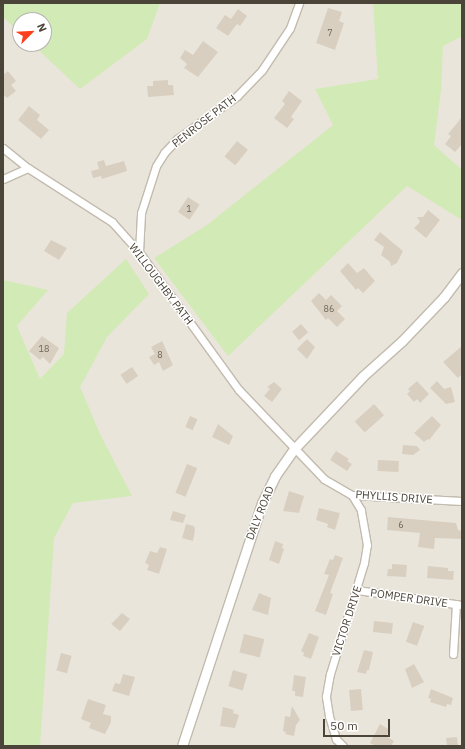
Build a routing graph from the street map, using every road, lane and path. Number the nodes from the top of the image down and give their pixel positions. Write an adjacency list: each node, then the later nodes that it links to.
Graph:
1 (299, 3): 5 (street, PENROSE PATH)
2 (3, 148): 3 (street, WILLOUGHBY PATH)
3 (28, 168): 4 (street); 5 (street, WILLOUGHBY PATH)
4 (3, 178)
5 (139, 252): 7 (street, WILLOUGHBY PATH)
6 (462, 273): 7 (street, DALY ROAD)
7 (294, 449): 8 (street, PHYLLIS DRIVE); 13 (street, DALY ROAD)
8 (352, 495): 9 (street, PHYLLIS DRIVE); 10 (street, VICTOR DRIVE)
9 (462, 501)
10 (357, 590): 11 (street, POMPER DRIVE); 14 (street, VICTOR DRIVE)
11 (459, 605): 12 (street)
12 (453, 654)
13 (182, 746)
14 (343, 746)

